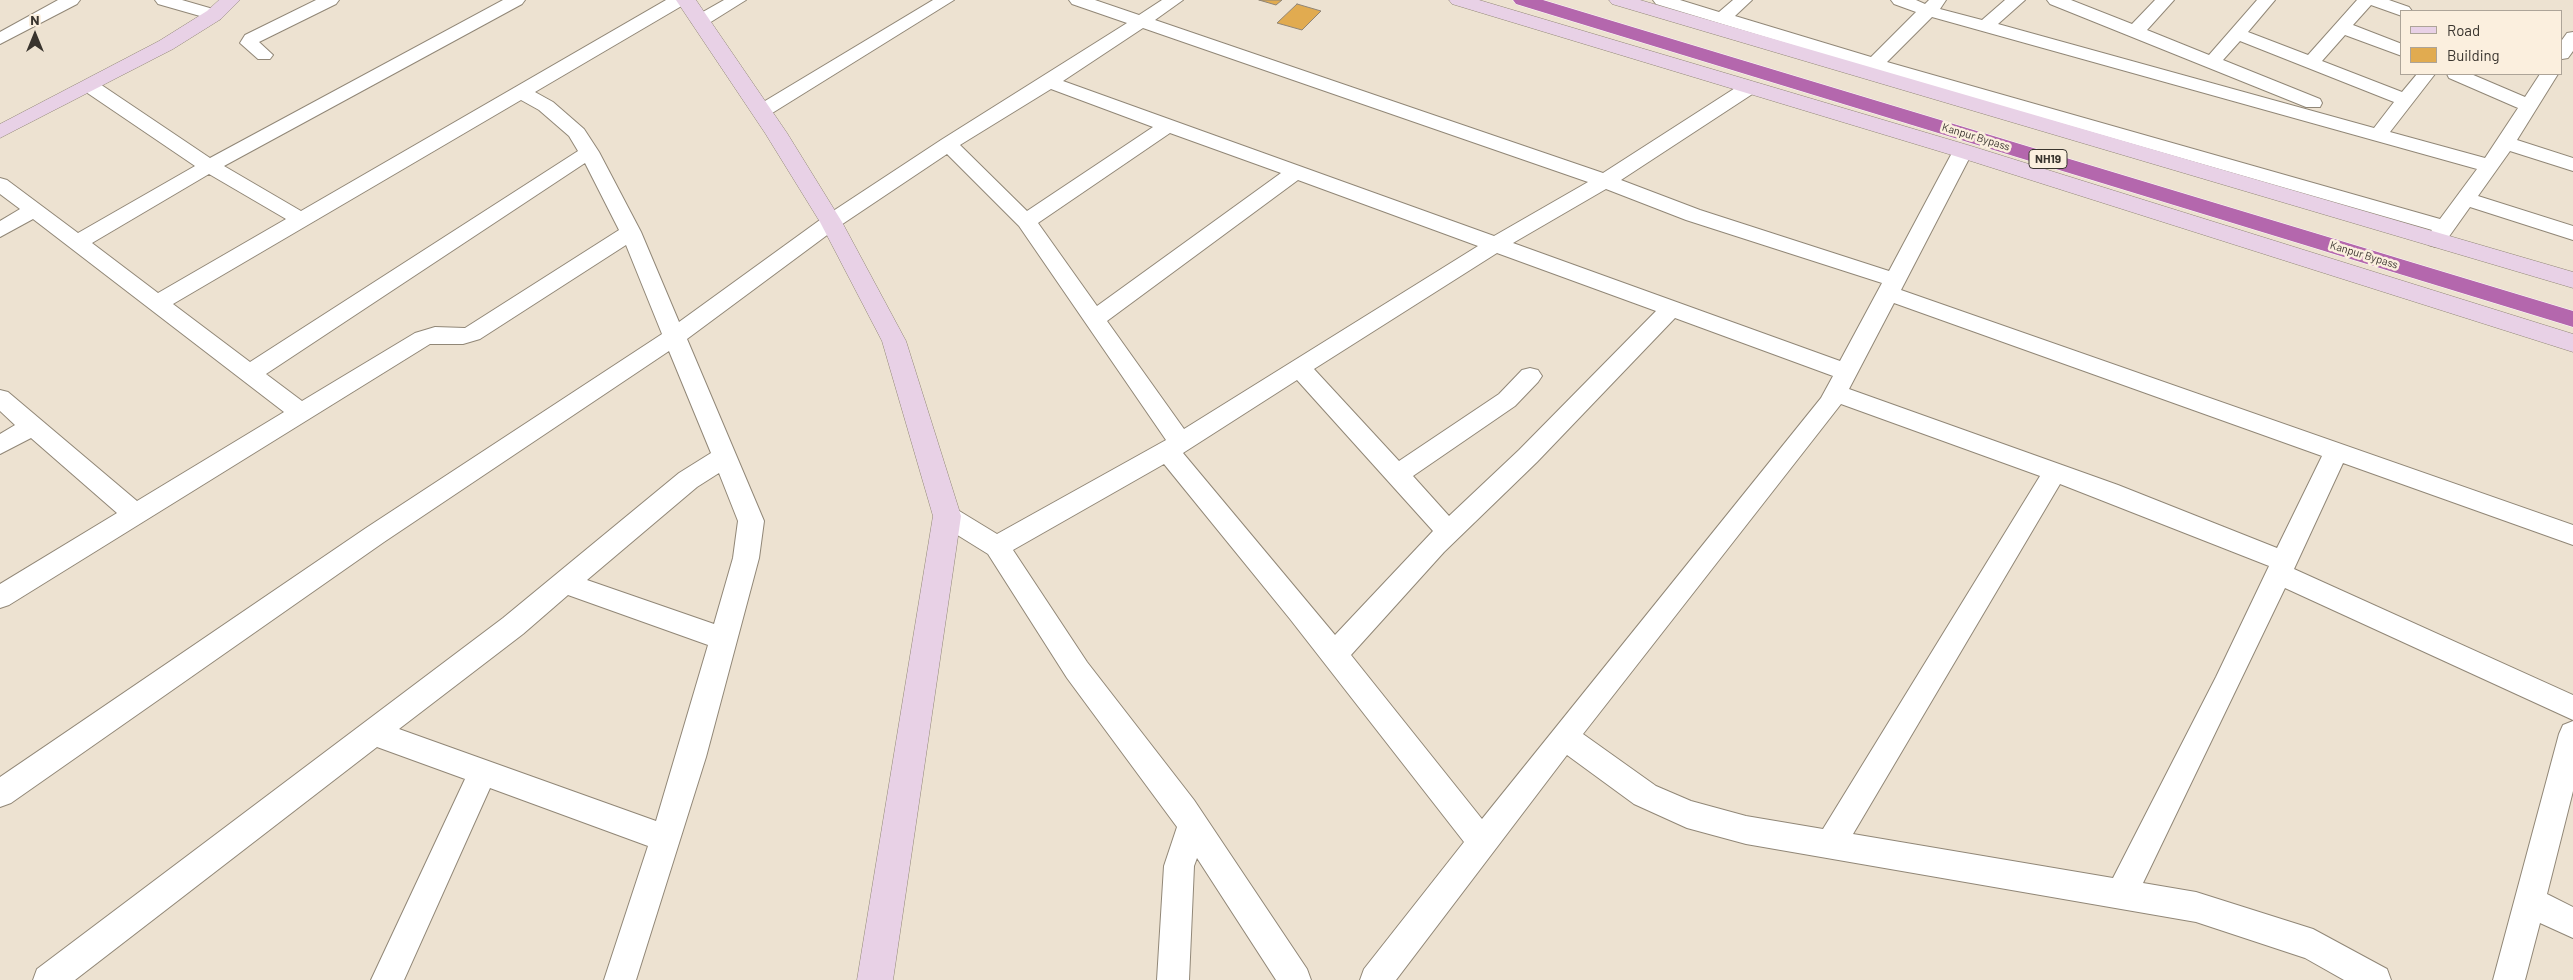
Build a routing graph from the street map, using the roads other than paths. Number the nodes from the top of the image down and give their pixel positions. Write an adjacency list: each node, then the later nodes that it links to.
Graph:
1 (71, 0): 36 (street)
2 (164, 0): 28 (street)
3 (230, 0): 28 (main road)
4 (330, 0): 39 (street)
5 (516, 0): 62 (street)
6 (679, 0): 49 (street)
7 (737, 0): 26 (street)
8 (945, 0): 52 (street)
9 (1078, 0): 30 (street)
10 (1174, 0): 30 (street)
11 (1459, 0): 48 (main road)
12 (1523, 0): 83 (highway, Kanpur Bypass / NH19)
13 (1572, 0): 80 (highway, Kanpur Bypass / NH19)
14 (1619, 0): 74 (main road)
15 (1662, 0): 29 (street)
16 (1743, 0): 29 (street)
17 (1900, 0): 25 (street)
18 (2016, 0): 31 (street)
19 (2056, 0): 33 (street)
20 (2139, 0): 24 (street)
21 (2366, 0): 32 (street)
22 (2372, 0): 27 (street)
23 (2261, 1): 34 (street)
24 (2161, 4): 33 (street)
25 (1932, 5): 31 (street); 42 (street)
26 (693, 10): 52 (main road)
27 (2400, 10)
28 (214, 15): 47 (main road)
29 (1722, 18): 42 (street)
30 (1140, 23): 46 (street); 65 (street)
31 (1985, 26): 58 (street)
32 (2342, 27): 37 (street); 41 (street)
33 (2135, 32): 40 (street)
34 (2237, 34): 40 (street); 41 (street)
35 (2573, 36): 38 (street)
36 (0, 38)
37 (2400, 50)
38 (2563, 52)
39 (264, 55)
40 (2212, 62): 54 (street)
41 (2311, 63): 50 (street)
42 (1874, 64): 74 (street)
43 (2425, 75): 50 (street)
44 (2458, 75): 51 (street)
45 (2548, 75): 51 (street)
46 (1049, 82): 53 (street); 57 (street)
47 (90, 86): 55 (main road); 62 (street)
48 (1750, 87): 60 (main road); 65 (street)
49 (521, 92): 59 (street); 69 (street)
50 (2406, 100): 54 (street)
51 (2529, 106): 56 (street)
52 (762, 112): 71 (main road)
53 (1167, 126): 64 (street); 70 (street)
54 (2382, 130): 58 (street)
55 (0, 132)
56 (2506, 143): 61 (street); 63 (street)
57 (948, 144): 70 (street); 71 (street)
58 (2429, 149): 63 (street)
59 (589, 152): 73 (street); 88 (street)
60 (1963, 152): 79 (street); 86 (main road)
61 (2573, 165)
62 (209, 166): 69 (street); 76 (street)
63 (2490, 166): 67 (street)
64 (1294, 173): 77 (street); 84 (street)
65 (1605, 182): 77 (street); 79 (street)
66 (0, 184): 68 (street)
67 (2466, 199): 74 (street); 75 (street)
68 (34, 210): 72 (street); 76 (street)
69 (302, 220): 81 (street)
70 (1026, 221): 84 (street)
71 (831, 222): 85 (street); 101 (main road)
72 (0, 230)
73 (631, 232): 85 (street); 92 (street)
74 (2441, 233): 78 (main road)
75 (2573, 233)
76 (78, 242): 81 (street)
77 (1495, 246): 82 (street); 87 (street)
78 (2573, 280)
79 (1892, 287): 90 (street); 96 (street)
80 (2573, 300)
81 (158, 304): 88 (street)
82 (1671, 309): 90 (street); 102 (street)
83 (2573, 319)
84 (1094, 320): 95 (street)
85 (674, 336): 97 (street); 115 (street)
86 (2573, 343)
87 (1299, 368): 95 (street); 99 (street)
88 (250, 373): 92 (street)
89 (1530, 376): 99 (street)
90 (1841, 382): 98 (street); 113 (street)
91 (0, 398): 93 (street)
92 (302, 413): 100 (street)
93 (32, 426): 94 (street); 100 (street)
94 (0, 445)
95 (1173, 446): 104 (street); 109 (street)
96 (2336, 450): 103 (street); 105 (street)
97 (724, 457): 106 (street); 108 (street)
98 (2054, 472): 105 (street); 119 (street)
99 (1396, 475): 102 (street)
100 (135, 514): 107 (street)
101 (947, 516): 104 (street); 126 (main road)
102 (1449, 532): 109 (street)
103 (2573, 535)
104 (997, 547): 116 (street)
105 (2281, 567): 110 (street); 120 (street)
106 (565, 583): 108 (street); 111 (street)
107 (0, 597)
108 (724, 639): 117 (street)
109 (1334, 654): 118 (street)
110 (2573, 708)
111 (374, 733): 114 (street); 123 (street)
112 (2573, 734): 121 (street)
113 (1564, 736): 118 (street); 119 (street)
114 (483, 772): 117 (street); 124 (street)
115 (0, 794)
116 (1193, 825): 127 (street); 128 (street)
117 (665, 838): 125 (street)
118 (1482, 842): 129 (street)
119 (1830, 845): 120 (street)
120 (2121, 895): 130 (street)
121 (2529, 901): 122 (street); 131 (street)
122 (2573, 923)
123 (49, 980)
124 (387, 980)
125 (620, 980)
126 (876, 980)
127 (1173, 980)
128 (1295, 980)
129 (1376, 980)
130 (2375, 980)
131 (2509, 980)

